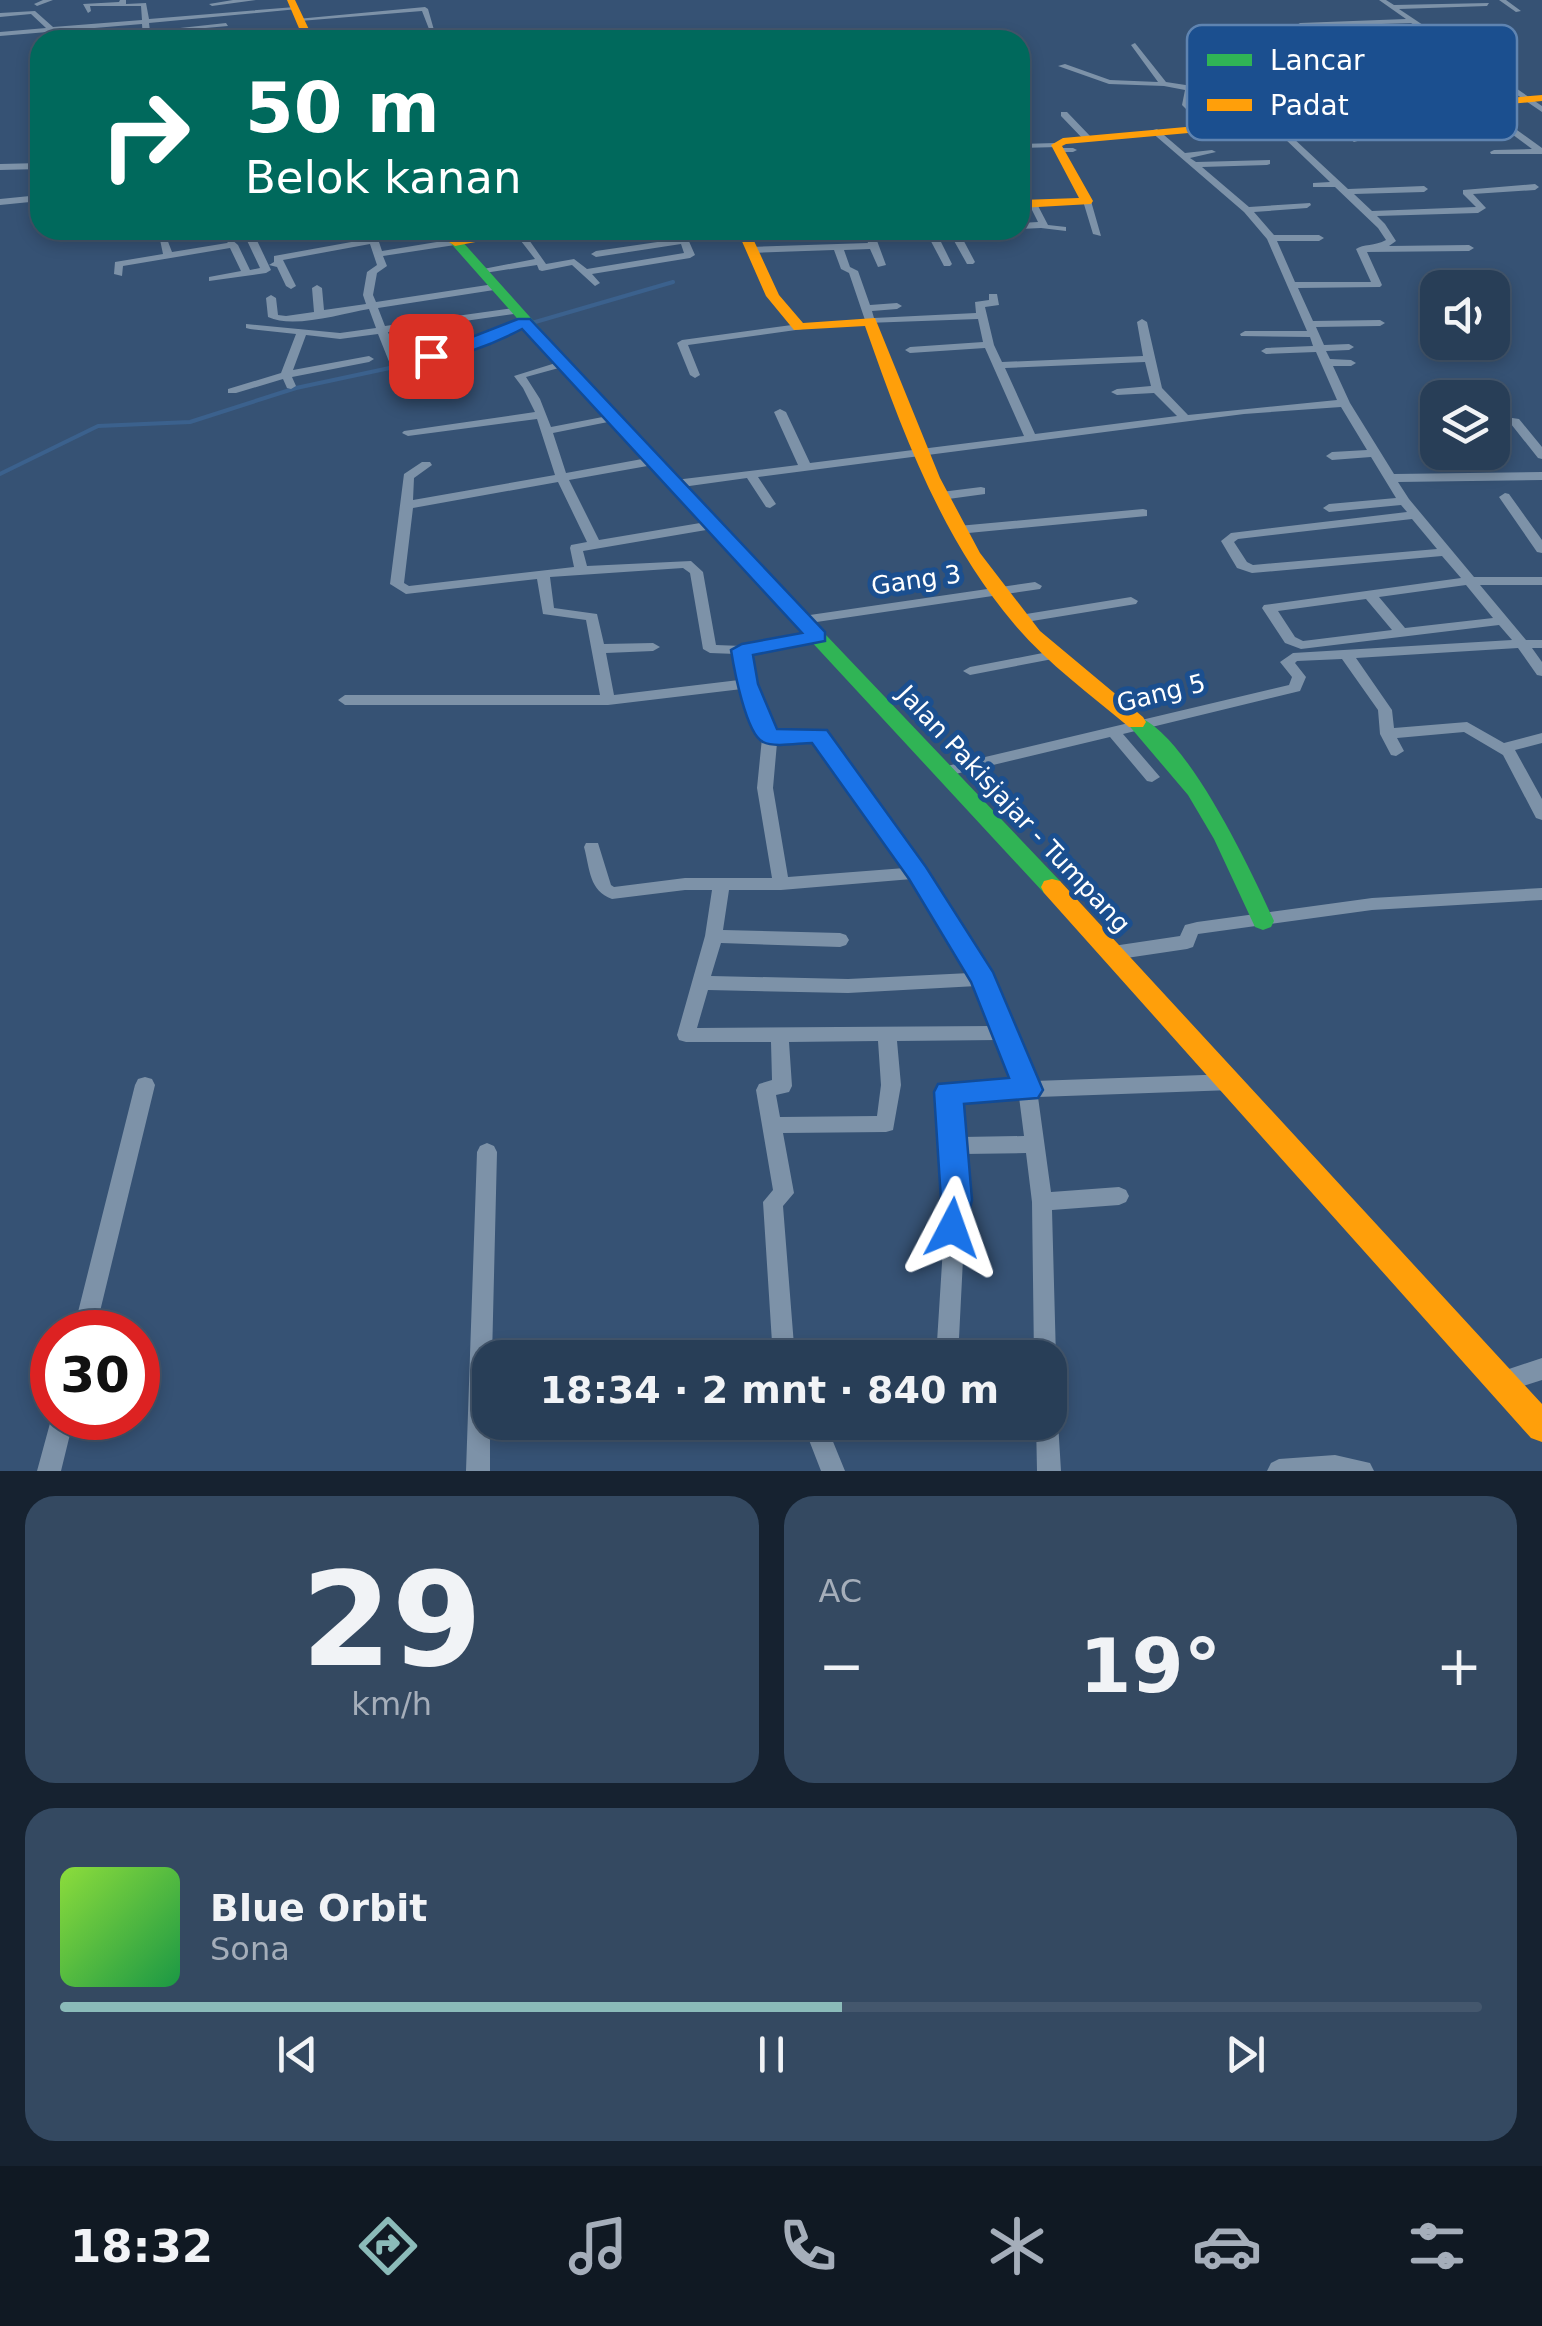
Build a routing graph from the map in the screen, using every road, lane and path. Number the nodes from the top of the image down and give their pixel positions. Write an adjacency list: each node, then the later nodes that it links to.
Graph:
1 (50, 0): 8 (street)
2 (96, 0): 7 (street)
3 (131, 0): 7 (street)
4 (253, 0): 9 (street); 13 (street)
5 (1382, 0): 12 (street)
6 (1502, 0): 14 (street)
7 (122, 2): 11 (street); 18 (street)
8 (37, 4)
9 (212, 4)
10 (1487, 4): 12 (street)
11 (84, 6)
12 (1393, 6): 21 (street)
13 (260, 12): 17 (street); 19 (street); 20 (street)
14 (1518, 12)
15 (192, 13): 17 (street); 18 (street); 27 (street)
16 (0, 15): 29 (street)
17 (213, 16): 26 (street)
18 (147, 19): 30 (street); 31 (street)
19 (300, 20): 28 (street)
20 (265, 22): 26 (street); 33 (street)
21 (1415, 22): 23 (street); 25 (street)
22 (1318, 24): 23 (street); 24 (street)
23 (1349, 24)
24 (1300, 25)
25 (1420, 25)
26 (215, 26): 27 (street); 32 (street)
27 (183, 28)
28 (432, 29)
29 (53, 30)
30 (86, 30)
31 (147, 30)
32 (216, 30)
33 (272, 30)
34 (30, 32): 35 (street)
35 (0, 34)
36 (1135, 45): 38 (street)
37 (1062, 66): 38 (street)
38 (1164, 84): 39 (street)
39 (1187, 88)
40 (1064, 114): 46 (street)
41 (1187, 129): 42 (street)
42 (1157, 133): 46 (street); 50 (street)
43 (1518, 136): 49 (street)
44 (1283, 140): 54 (street)
45 (1030, 146): 46 (street)
46 (1069, 146): 61 (street)
47 (1212, 152): 50 (street)
48 (1494, 152): 49 (street)
49 (1541, 152)
50 (1188, 160): 51 (street); 65 (street)
51 (1267, 162)
52 (30, 167): 53 (street)
53 (2, 170)
54 (1336, 184): 55 (street); 58 (street)
55 (1316, 186)
56 (1535, 188): 66 (street)
57 (1424, 189): 58 (street)
58 (1345, 192): 66 (street)
59 (30, 199): 60 (street)
60 (0, 202)
61 (1087, 202): 62 (street); 70 (street)
62 (1030, 204)
63 (1307, 205): 65 (street)
64 (1030, 209): 67 (street)
65 (1247, 210): 71 (street)
66 (1368, 214): 87 (street)
67 (1043, 225): 68 (street); 69 (street)
68 (1030, 226)
69 (1063, 229)
70 (1098, 234)
71 (1271, 238): 72 (street); 106 (street)
72 (1319, 238)
73 (163, 240): 91 (street)
74 (251, 240): 98 (street)
75 (351, 240): 94 (street)
76 (373, 240): 89 (street)
77 (434, 240): 89 (street)
78 (453, 240): 103 (street, Jalan Pakisjajar - Tumpang)
79 (530, 240): 95 (street)
80 (747, 240): 86 (street); 121 (street)
81 (872, 240): 85 (street)
82 (935, 240): 96 (street)
83 (958, 240): 93 (street)
84 (685, 241): 90 (street); 92 (street)
85 (874, 246): 86 (street); 97 (street)
86 (838, 247): 113 (street)
87 (1378, 248): 88 (street); 106 (street)
88 (1469, 248)
89 (379, 254): 112 (street)
90 (596, 254)
91 (168, 255): 101 (street); 102 (street)
92 (690, 255): 99 (street); 100 (street)
93 (970, 262)
94 (280, 264): 98 (street); 107 (street)
95 (542, 264): 100 (street); 103 (street)
96 (947, 264)
97 (881, 265)
98 (265, 266): 101 (street)
99 (697, 270)
100 (585, 272): 105 (street)
101 (247, 273): 104 (street)
102 (119, 274)
103 (487, 279): 112 (street); 116 (street, Jalan Pakisjajar - Tumpang)
104 (212, 280)
105 (595, 283)
106 (1295, 285): 125 (street)
107 (291, 286)
108 (316, 288): 114 (street)
109 (993, 296): 115 (street)
110 (271, 298): 114 (street)
111 (897, 306): 113 (street)
112 (372, 308): 114 (street); 122 (street)
113 (868, 314): 115 (street); 121 (street); 156 (street)
114 (319, 316)
115 (982, 316): 127 (street)
116 (523, 321): 118 (street); 131 (street); 137 (street, Jalan Pakisjajar - Tumpang)
117 (1142, 322): 133 (street)
118 (438, 323): 122 (street); 131 (street)
119 (1380, 323): 125 (street)
120 (250, 326): 123 (street)
121 (799, 327): 139 (street)
122 (382, 332): 123 (street); 131 (street)
123 (301, 334): 140 (street)
124 (1246, 334): 125 (street)
125 (1312, 335): 128 (street); 130 (street); 134 (street)
126 (346, 343): 136 (street)
127 (989, 345): 129 (street); 138 (street)
128 (1348, 347)
129 (910, 350)
130 (1266, 350)
131 (451, 351)
132 (368, 359): 136 (street)
133 (1149, 360): 138 (street); 141 (street)
134 (1324, 362): 135 (street); 145 (street)
135 (1351, 363)
136 (341, 364): 140 (street)
137 (562, 364): 148 (street); 149 (street, Jalan Pakisjajar - Tumpang)
138 (996, 364): 154 (street)
139 (696, 374)
140 (289, 381): 142 (street)
141 (1157, 389): 143 (street); 150 (street)
142 (232, 391)
143 (1118, 392)
144 (1234, 395): 146 (street)
145 (1344, 403): 146 (street); 155 (street)
146 (1244, 411): 150 (street)
147 (780, 412): 161 (street)
148 (541, 415): 152 (street); 153 (street)
149 (613, 418): 152 (street); 159 (street, Jalan Pakisjajar - Tumpang)
150 (1187, 420): 154 (street)
151 (1510, 420): 157 (street)
152 (546, 431): 165 (street)
153 (408, 432)
154 (1031, 438): 156 (street)
155 (1375, 453): 158 (street); 164 (street)
156 (921, 454): 161 (street); 168 (street)
157 (1542, 455)
158 (1332, 456)
159 (653, 462): 165 (street); 166 (street, Jalan Pakisjajar - Tumpang)
160 (426, 464): 172 (street)
161 (805, 466): 162 (street)
162 (749, 473): 166 (street); 171 (street)
163 (1542, 476): 164 (street)
164 (1390, 478): 170 (street)
165 (562, 480): 172 (street); 179 (street)
166 (674, 484): 176 (street, Jalan Pakisjajar - Tumpang)
167 (981, 491): 168 (street)
168 (941, 496): 177 (street)
169 (1505, 497): 180 (street)
170 (1404, 501): 173 (street); 175 (street)
171 (770, 504)
172 (407, 505): 184 (street)
173 (1329, 508)
174 (1143, 513): 177 (street)
175 (1416, 516): 181 (street); 181 (street)
176 (712, 526): 178 (street); 192 (street, Jalan Pakisjajar - Tumpang)
177 (958, 530): 188 (street)
178 (656, 538): 179 (street); 182 (street)
179 (595, 544): 183 (street)
180 (1542, 549)
181 (1442, 552): 185 (street)
182 (662, 553)
183 (580, 570): 184 (street); 200 (street)
184 (542, 575): 199 (street)
185 (1468, 581): 186 (street); 189 (street); 193 (street)
186 (1542, 581)
187 (1035, 586): 188 (street, Gang 3)
188 (998, 590): 191 (street); 192 (street, Gang 3)
189 (1370, 595): 194 (street); 194 (street)
190 (1132, 601): 191 (street)
191 (1020, 619): 201 (street)
192 (803, 620): 195 (street, Jalan Pakisjajar - Tumpang)
193 (1500, 621): 194 (street); 196 (street)
194 (1401, 632)
195 (817, 636): 200 (street); 215 (street, Jalan Pakisjajar - Tumpang)
196 (1522, 644): 197 (street); 202 (street); 204 (street)
197 (1542, 644)
198 (653, 647): 199 (street)
199 (598, 649): 207 (street)
200 (742, 650): 205 (street)
201 (1053, 655): 203 (street); 208 (street)
202 (1348, 655): 208 (street, Gang 5); 210 (street)
203 (970, 670)
204 (1542, 672)
205 (747, 684): 207 (street); 211 (street)
206 (346, 700): 207 (street)
207 (608, 700)
208 (1139, 724): 209 (street, Gang 5); 223 (street)
209 (1112, 730): 215 (street, Gang 5); 216 (street)
210 (1387, 734): 213 (street); 214 (street)
211 (770, 738): 219 (street); 221 (street)
212 (1542, 738): 214 (street)
213 (1396, 751)
214 (1507, 751): 217 (street)
215 (947, 771): 226 (street, Jalan Pakisjajar - Tumpang)
216 (1152, 777)
217 (1542, 814)
218 (592, 847): 220 (street)
219 (918, 873): 221 (street); 227 (street)
220 (720, 884): 221 (street); 224 (street)
221 (781, 884)
222 (1542, 894): 223 (street)
223 (1263, 922): 226 (street)
224 (714, 936): 225 (street); 228 (street)
225 (840, 940)
226 (1113, 953): 232 (street, Jalan Pakisjajar - Tumpang)
227 (983, 979): 228 (street); 229 (street)
228 (701, 984): 230 (street)
229 (1007, 1033): 231 (street); 234 (street)
230 (780, 1036): 231 (street); 235 (street)
231 (888, 1036): 235 (street)
232 (1232, 1082): 234 (street); 246 (street, Jalan Pakisjajar - Tumpang)
233 (145, 1085): 241 (street)
234 (1028, 1090): 236 (street); 237 (street)
235 (774, 1125): 242 (street)
236 (1034, 1144): 237 (street); 240 (street)
237 (953, 1146): 243 (street)
238 (488, 1152): 252 (street)
239 (1118, 1196): 240 (street)
240 (1042, 1202): 244 (street)
241 (89, 1310)
242 (783, 1340)
243 (949, 1340)
244 (1045, 1340)
245 (1542, 1369): 246 (street)
246 (1502, 1382): 247 (street, Jalan Pakisjajar - Tumpang)
247 (1542, 1427)
248 (57, 1440): 251 (street)
249 (821, 1440): 253 (street)
250 (1047, 1440): 254 (street)
251 (49, 1471)
252 (478, 1471)
253 (834, 1471)
254 (1048, 1471)
255 (1279, 1471): 256 (street)
256 (1362, 1471)

